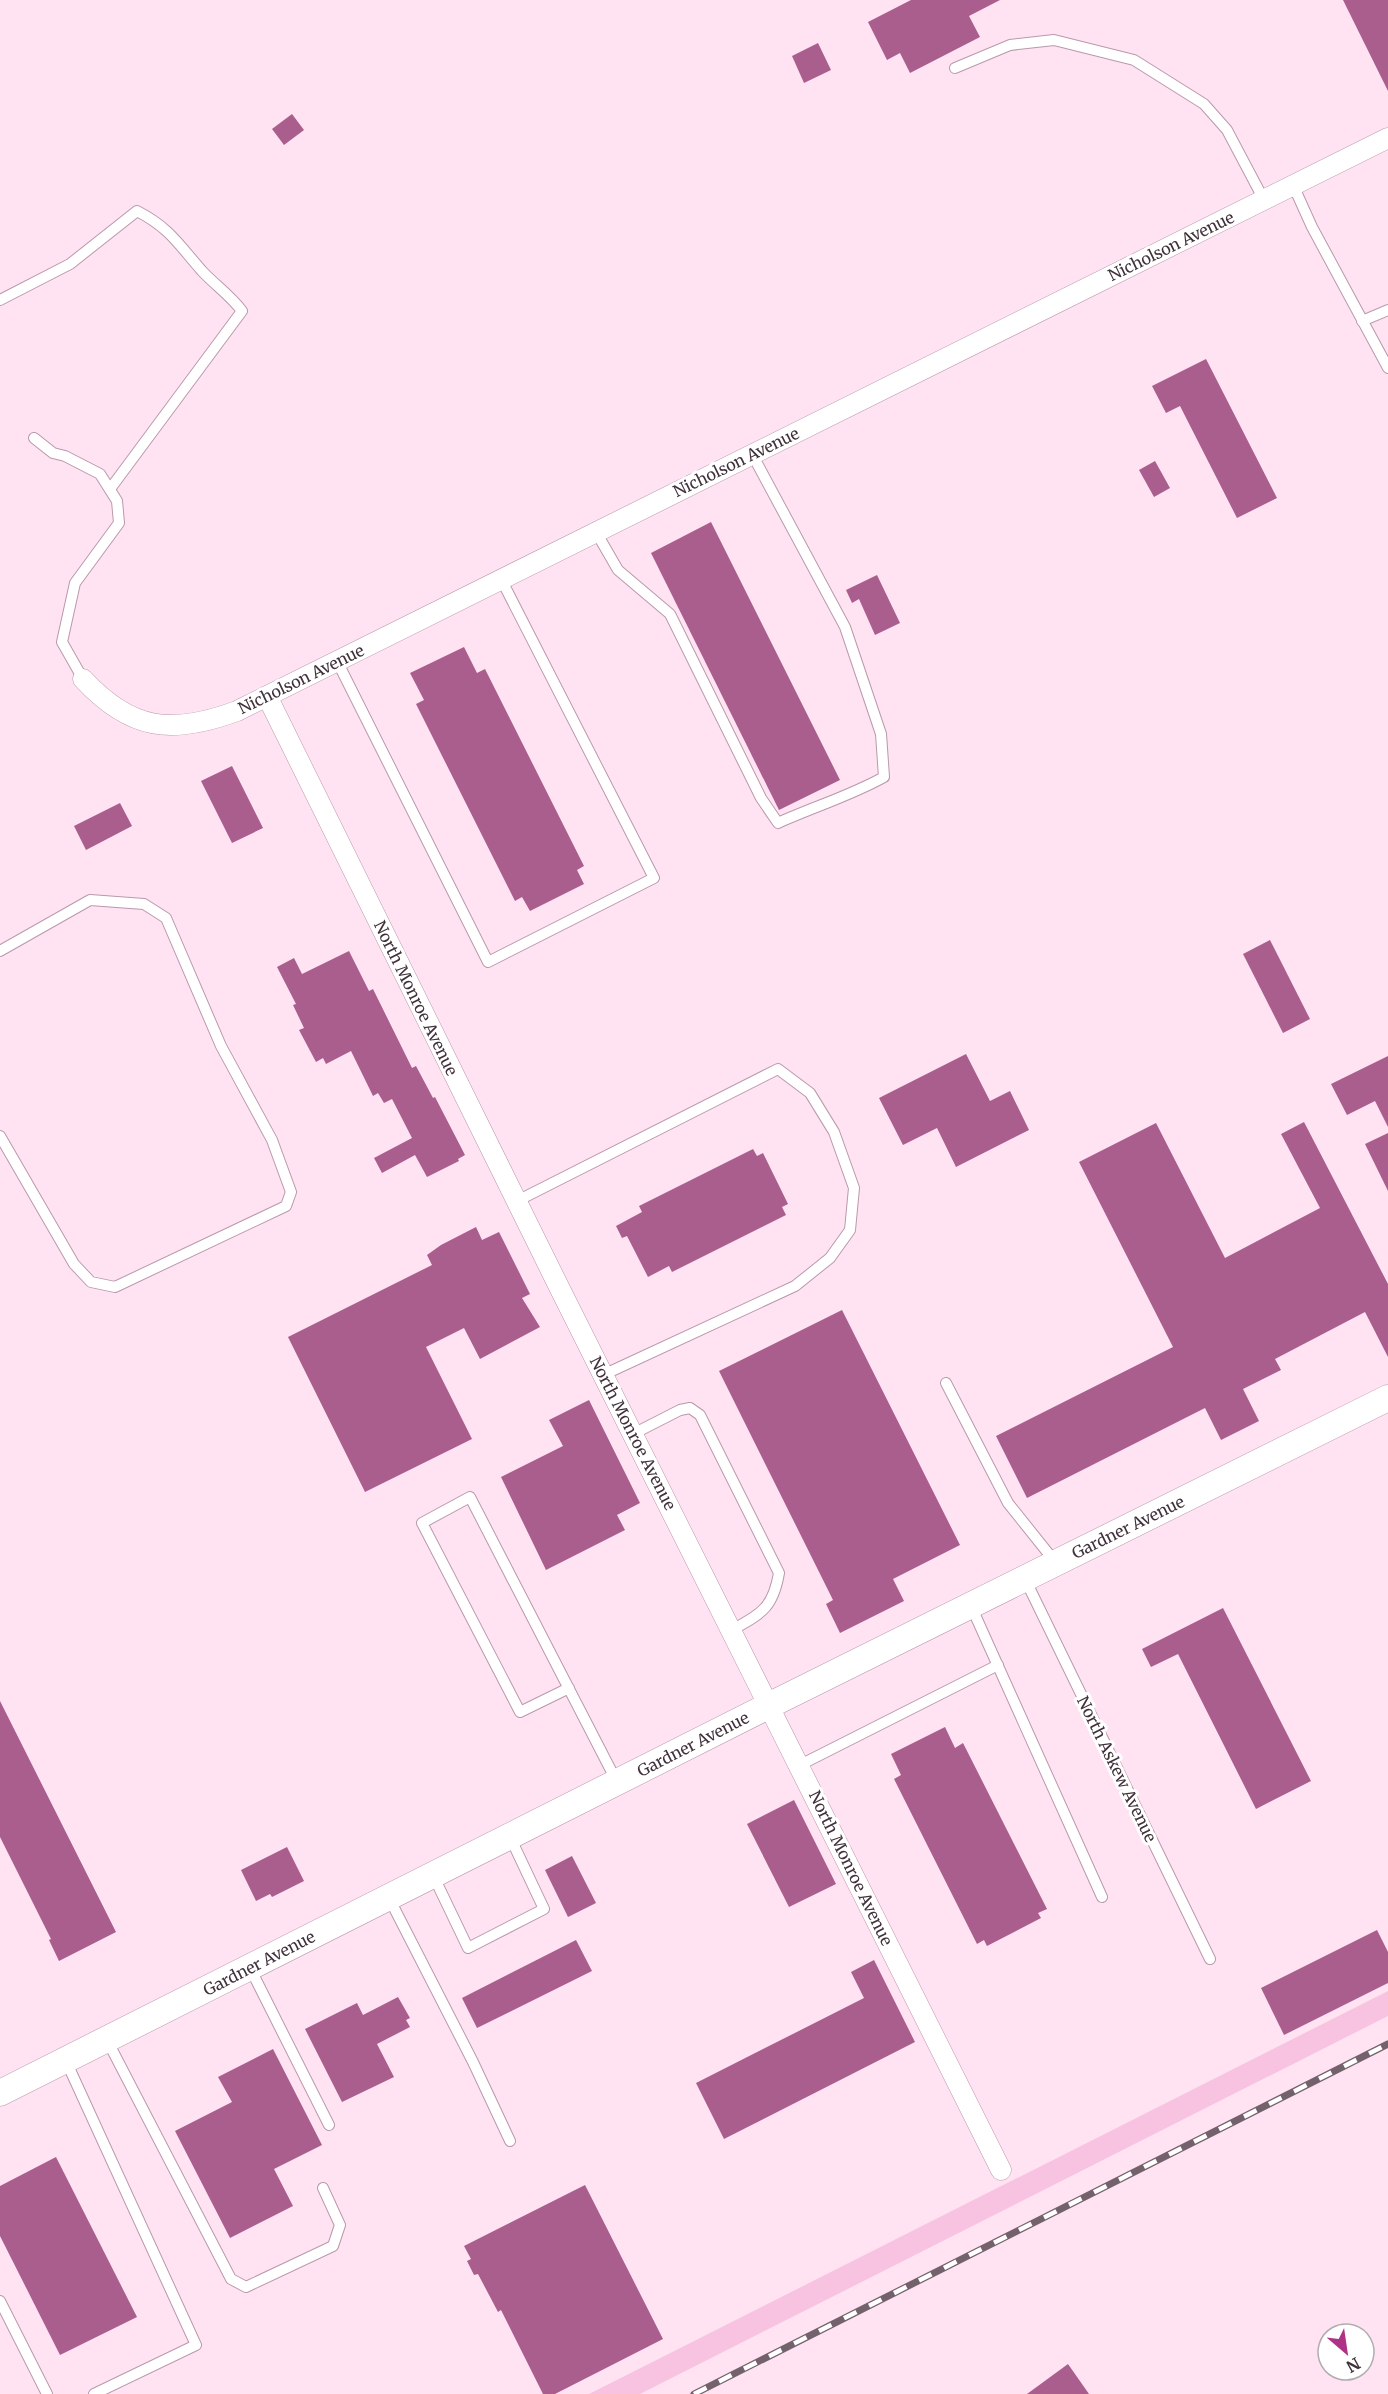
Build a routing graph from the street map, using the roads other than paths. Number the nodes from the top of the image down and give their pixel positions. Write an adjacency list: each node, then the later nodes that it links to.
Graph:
1 (955, 68): 4 (lane)
2 (1388, 138): 3 (street, Nicholson Avenue)
3 (1293, 185): 4 (street, Nicholson Avenue); 7 (lane)
4 (1264, 200): 10 (street, Nicholson Avenue)
5 (0, 300): 11 (lane)
6 (1388, 310): 7 (lane)
7 (1362, 321): 8 (lane)
8 (1388, 368)
9 (34, 438): 11 (lane)
10 (752, 454): 12 (street, Nicholson Avenue); 12 (lane)
11 (110, 489): 15 (lane)
12 (596, 532): 13 (street, Nicholson Avenue)
13 (501, 579): 14 (street, Nicholson Avenue); 14 (lane)
14 (337, 661): 16 (street, Nicholson Avenue)
15 (83, 679): 16 (street, Nicholson Avenue)
16 (267, 696): 19 (street, North Monroe Avenue)
17 (0, 951): 18 (lane)
18 (0, 1136)
19 (517, 1201): 20 (street, North Monroe Avenue); 20 (lane)
20 (603, 1375): 23 (street, North Monroe Avenue)
21 (946, 1383): 24 (lane)
22 (1388, 1398): 24 (street, Gardner Avenue)
23 (633, 1434): 27 (street, North Monroe Avenue); 27 (lane)
24 (1056, 1563): 25 (street, Gardner Avenue)
25 (1025, 1579): 26 (street, Gardner Avenue); 37 (lane, North Askew Avenue)
26 (971, 1606): 28 (lane); 30 (street, Gardner Avenue)
27 (732, 1630): 30 (street, North Monroe Avenue)
28 (998, 1665): 31 (lane); 35 (lane)
29 (569, 1688): 29 (lane); 32 (lane)
30 (771, 1705): 31 (street, North Monroe Avenue); 32 (street, Gardner Avenue)
31 (800, 1765): 44 (street, North Monroe Avenue)
32 (617, 1782): 33 (street, Gardner Avenue)
33 (510, 1837): 34 (street, Gardner Avenue); 34 (lane)
34 (433, 1875): 36 (street, Gardner Avenue)
35 (1102, 1897)
36 (389, 1898): 38 (street, Gardner Avenue); 43 (lane)
37 (1210, 1959)
38 (250, 1967): 39 (street, Gardner Avenue); 42 (lane)
39 (106, 2040): 40 (street, Gardner Avenue); 45 (lane)
40 (66, 2060): 41 (street, Gardner Avenue); 48 (lane)
41 (0, 2093)
42 (329, 2125)
43 (510, 2141)
44 (1001, 2170)
45 (322, 2188)
46 (0, 2301): 47 (lane)
47 (47, 2394)
48 (94, 2394)

